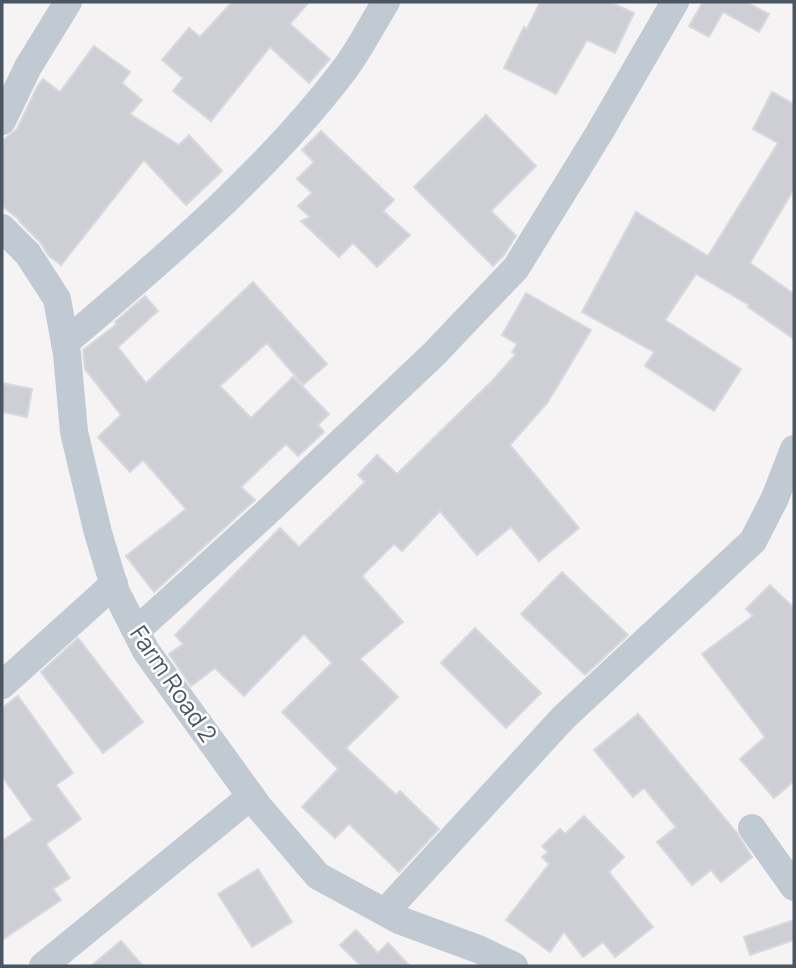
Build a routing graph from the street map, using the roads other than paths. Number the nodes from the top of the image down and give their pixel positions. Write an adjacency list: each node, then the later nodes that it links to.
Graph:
1 (68, 2): 4 (street)
2 (386, 2): 6 (street)
3 (676, 2): 9 (street)
4 (2, 121)
5 (2, 228): 6 (street, Farm Road 2)
6 (65, 343): 8 (street, Farm Road 2)
7 (794, 449): 14 (street)
8 (114, 584): 9 (street, Farm Road 2); 10 (street)
9 (136, 631): 11 (street, Farm Road 2)
10 (2, 685)
11 (251, 796): 14 (street, Farm Road 2); 16 (street)
12 (752, 828): 13 (street)
13 (794, 887)
14 (385, 912): 15 (street, Farm Road 2)
15 (478, 949): 17 (street); 18 (street, Farm Road 2)
16 (43, 966)
17 (454, 966)
18 (514, 966)

